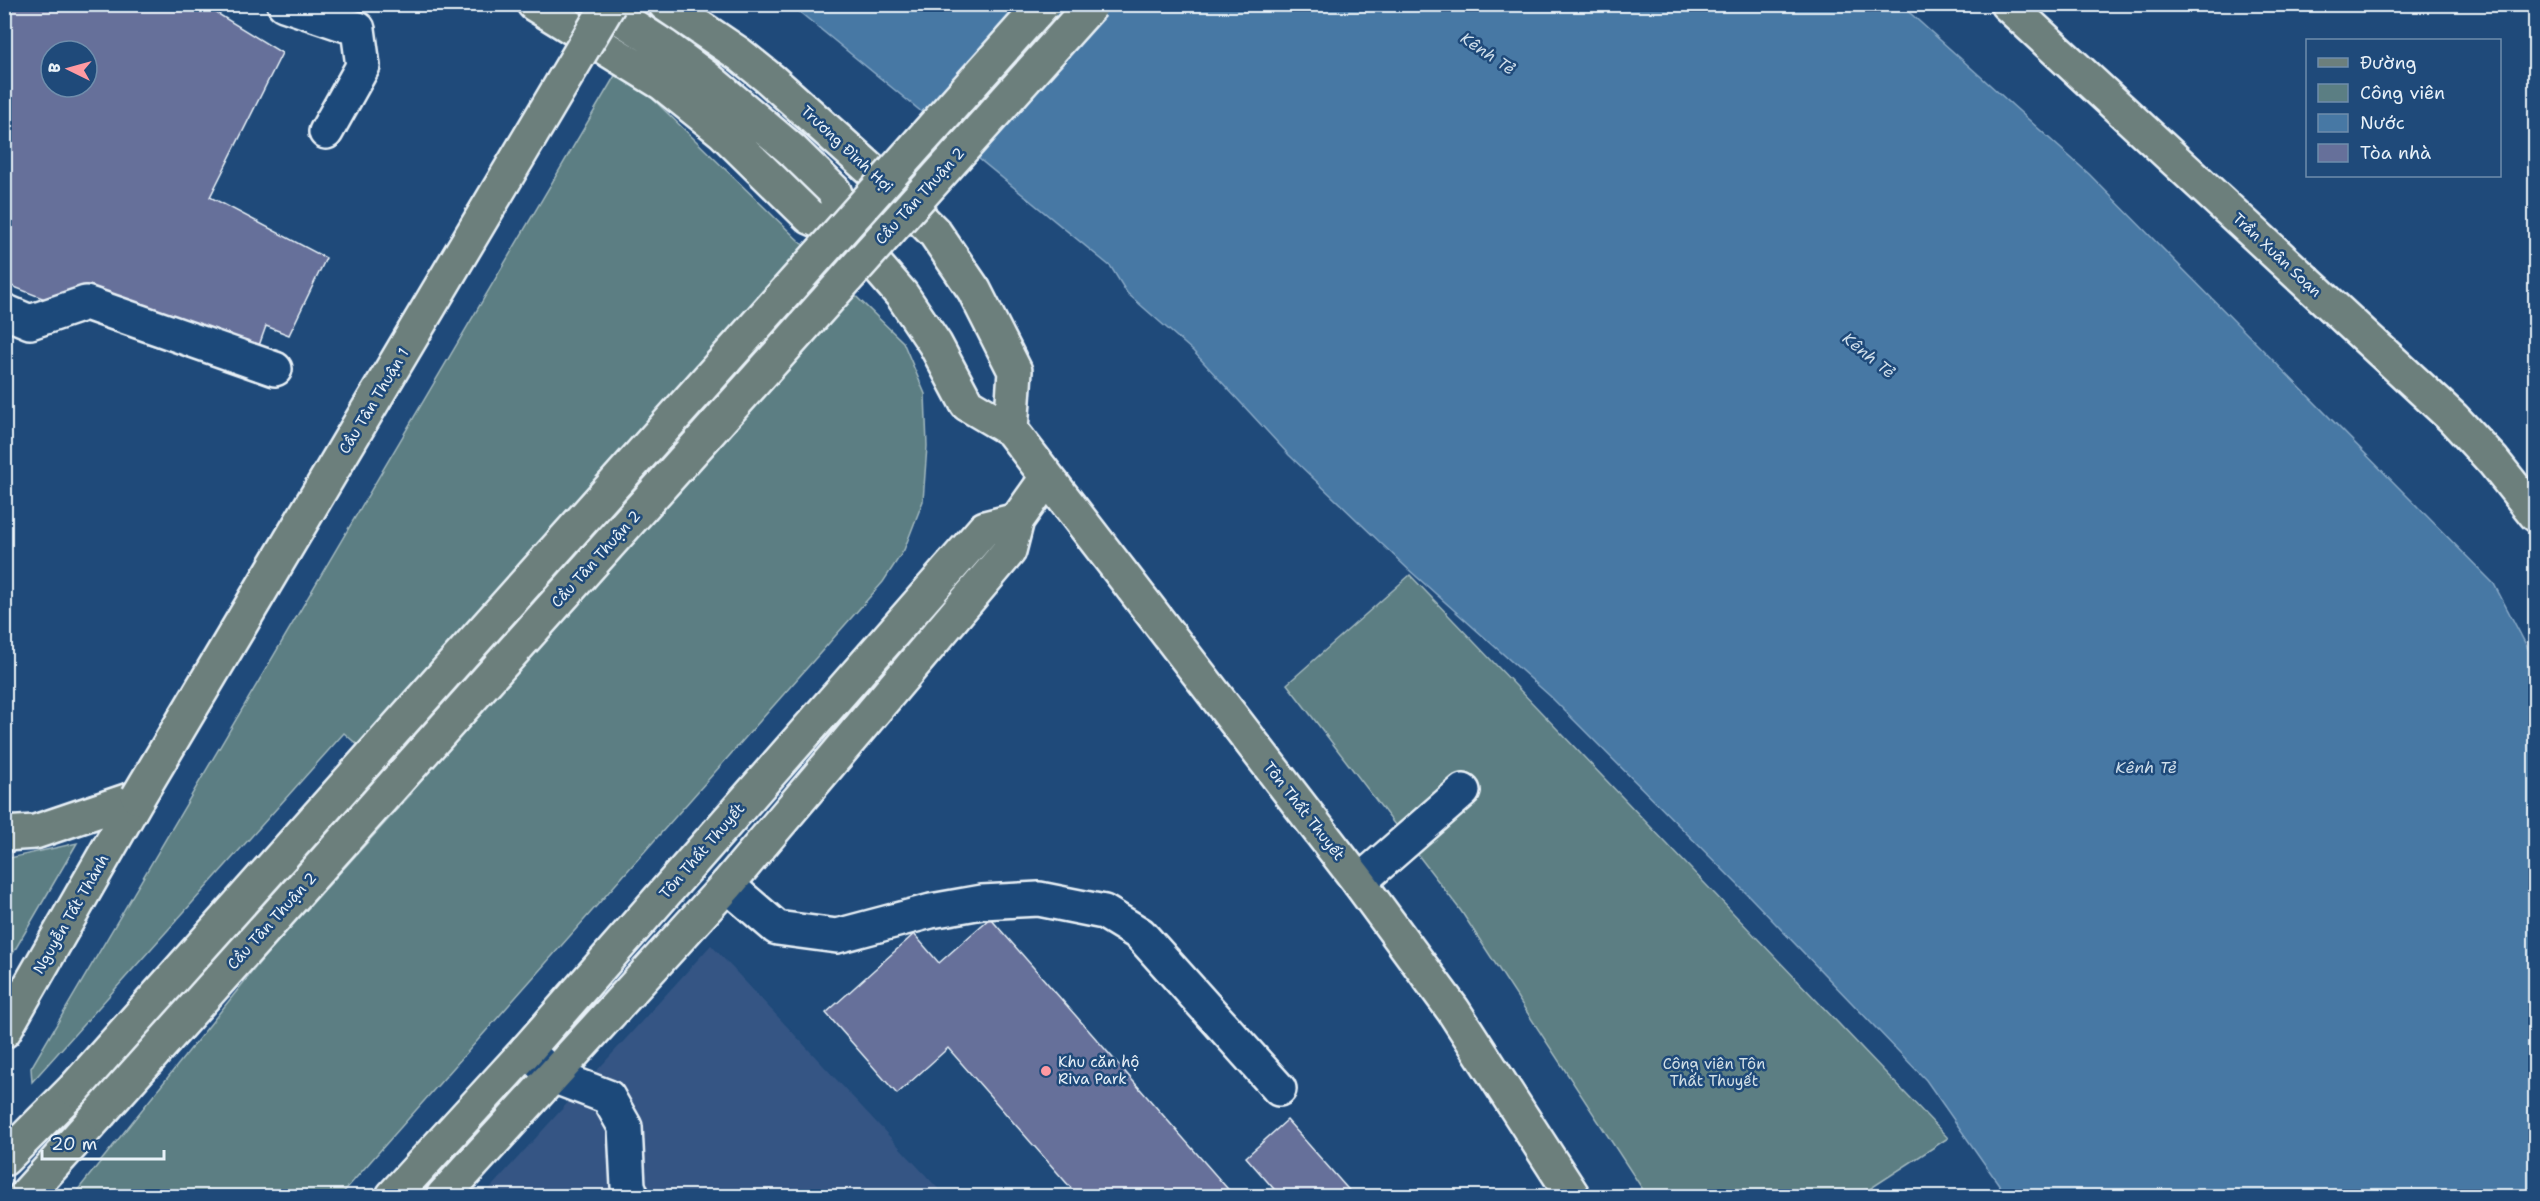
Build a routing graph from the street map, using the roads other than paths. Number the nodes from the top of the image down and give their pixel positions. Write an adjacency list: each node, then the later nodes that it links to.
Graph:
1 (284, 4): 9 (lane)
2 (534, 4): 10 (main road)
3 (599, 4): 10 (main road)
4 (609, 4): 18 (main road, Cầu Tân Thuận 1, bridge)
5 (665, 4): 13 (main road, Trương Đình Hợi)
6 (1043, 4): 26 (main road, bridge)
7 (1092, 4): 27 (main road, Cầu Tân Thuận 2, bridge)
8 (2007, 4): 15 (main road, Trần Xuân Soạn)
9 (326, 132)
10 (849, 234): 13 (main road)
11 (4, 311): 12 (lane)
12 (275, 369)
13 (1011, 430): 14 (main road)
14 (1046, 479): 16 (main road); 20 (main road, Tôn Thất Thuyết)
15 (2535, 512)
16 (1017, 520): 21 (main road); 23 (main road, Tôn Thất Thuyết)
17 (1463, 791): 20 (lane)
18 (138, 797): 19 (main road); 22 (main road, Nguyễn Tất Thành)
19 (4, 834)
20 (1359, 882): 31 (main road, Tôn Thất Thuyết)
21 (727, 885): 24 (main road); 25 (lane)
22 (4, 1030)
23 (527, 1050): 24 (lane); 28 (main road, Tôn Thất Thuyết)
24 (553, 1076): 29 (main road); 30 (lane)
25 (1279, 1089)
26 (4, 1159)
27 (25, 1197)
28 (393, 1197)
29 (443, 1197)
30 (632, 1197)
31 (1573, 1197)

